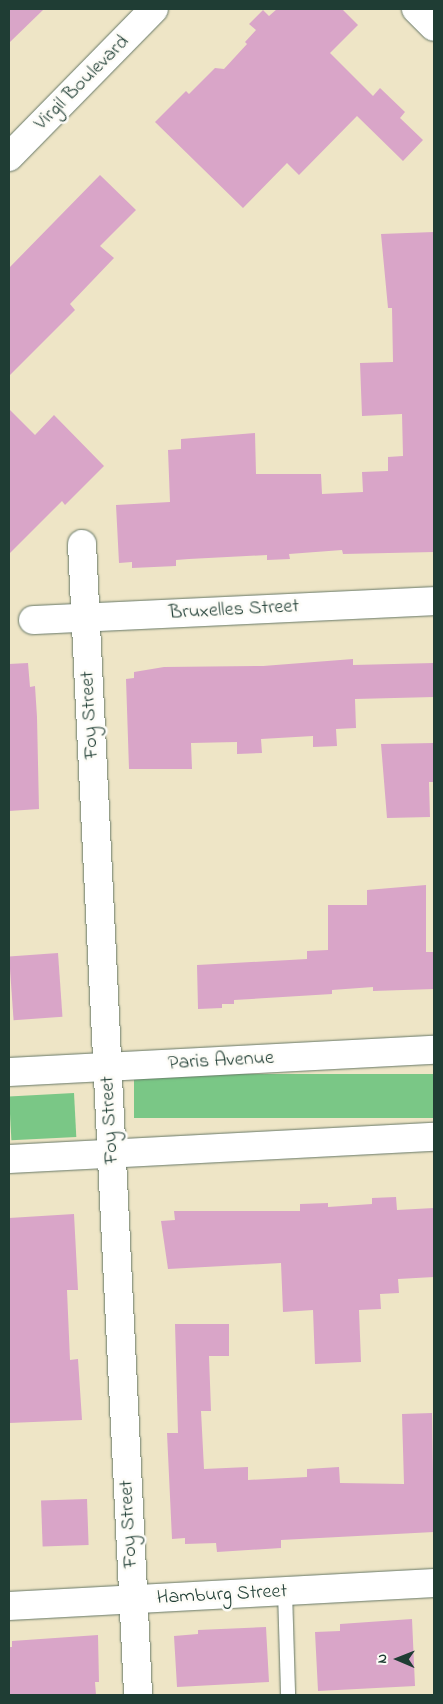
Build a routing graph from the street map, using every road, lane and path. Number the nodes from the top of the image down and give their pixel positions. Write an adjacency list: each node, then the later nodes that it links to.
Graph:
1 (154, 9): 4 (street, Virgil Boulevard)
2 (416, 9): 3 (street)
3 (434, 27)
4 (9, 157)
5 (82, 544): 7 (street, Foy Street)
6 (434, 601): 7 (street, Bruxelles Street)
7 (85, 617): 8 (street, Bruxelles Street); 10 (street, Foy Street)
8 (33, 620)
9 (434, 1050): 10 (street, Paris Avenue)
10 (107, 1067): 11 (street, Paris Avenue); 13 (street, Foy Street)
11 (9, 1072)
12 (434, 1137): 13 (street)
13 (112, 1154): 14 (street); 17 (street, Foy Street)
14 (9, 1159)
15 (434, 1583): 16 (street, Hamburg Street)
16 (285, 1592): 17 (street, Hamburg Street); 20 (lane)
17 (133, 1600): 18 (street, Hamburg Street); 19 (street, Foy Street)
18 (9, 1606)
19 (138, 1695)
20 (288, 1695)

